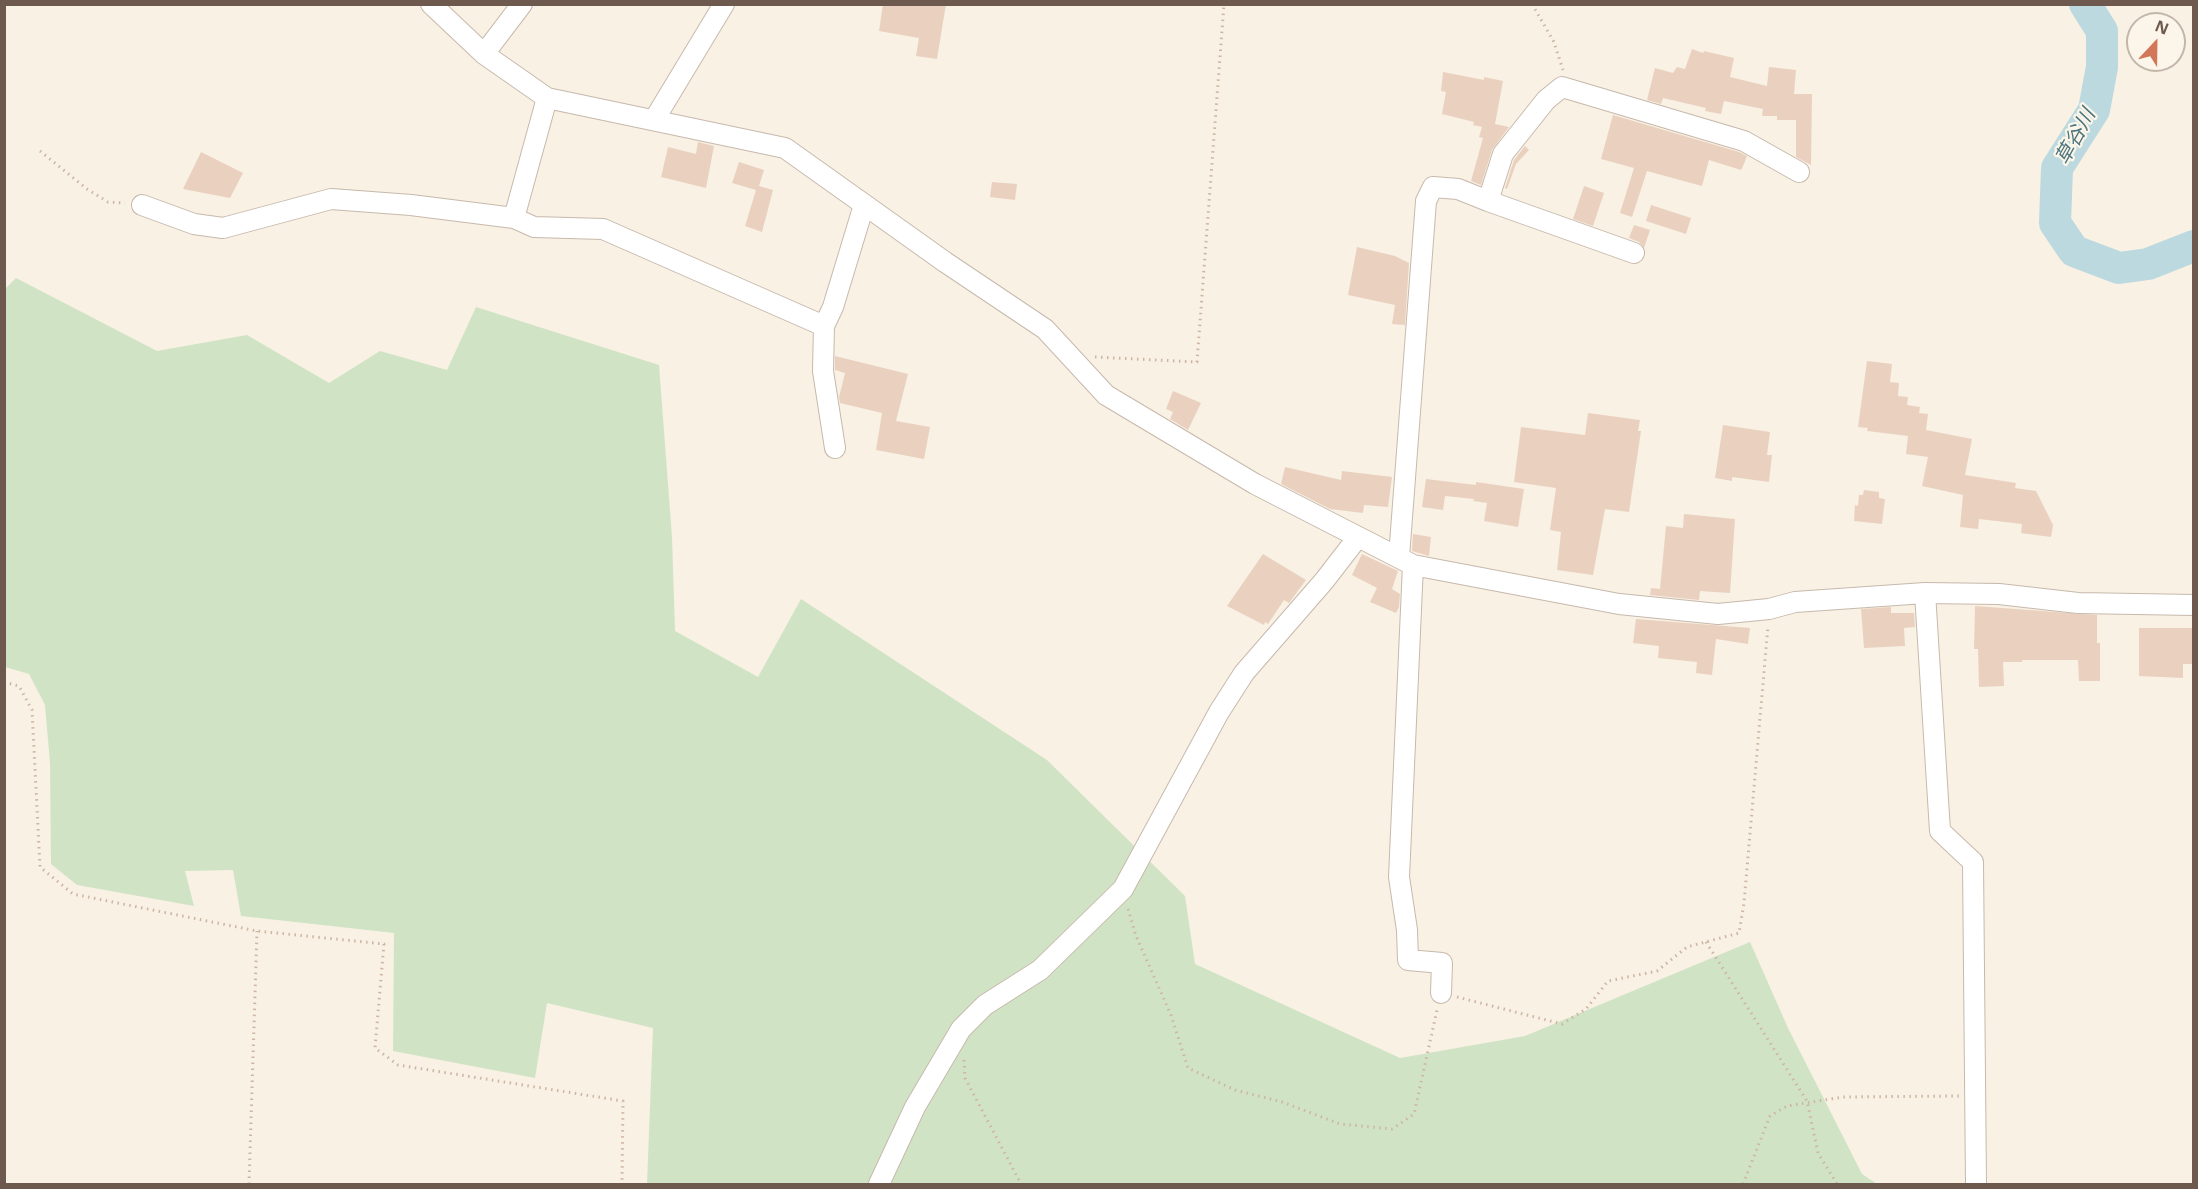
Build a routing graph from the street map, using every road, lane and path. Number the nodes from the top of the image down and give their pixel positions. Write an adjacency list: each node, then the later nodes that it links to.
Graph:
1 (431, 4): 6 (street)
2 (522, 4): 6 (street)
3 (724, 4): 9 (street)
4 (1224, 4): 18 (path)
5 (1532, 4): 7 (path)
6 (484, 54): 8 (street)
7 (1562, 87): 11 (street); 12 (street)
8 (547, 98): 9 (street); 15 (street)
9 (654, 120): 14 (street)
10 (40, 151): 13 (path)
11 (1799, 172)
12 (1488, 201): 16 (street); 21 (street)
13 (142, 205): 15 (street)
14 (864, 205): 17 (street); 18 (street)
15 (514, 218): 17 (street)
16 (1634, 253)
17 (824, 326): 19 (street)
18 (1076, 362): 20 (street)
19 (835, 448)
20 (1358, 537): 21 (street); 26 (street)
21 (1406, 561): 24 (street); 29 (street)
22 (1925, 593): 23 (street); 24 (street); 31 (street)
23 (2193, 605)
24 (1769, 609): 28 (path)
25 (4, 682): 27 (path)
26 (1123, 889): 29 (path); 36 (street)
27 (257, 931): 34 (path); 35 (path)
28 (1706, 942): 29 (path); 32 (path)
29 (1442, 993)
30 (963, 1058): 37 (path)
31 (1975, 1096): 32 (path); 39 (street)
32 (1807, 1101): 33 (path); 38 (path)
33 (1743, 1184)
34 (249, 1185)
35 (622, 1185)
36 (879, 1185)
37 (1021, 1185)
38 (1837, 1185)
39 (1976, 1185)

